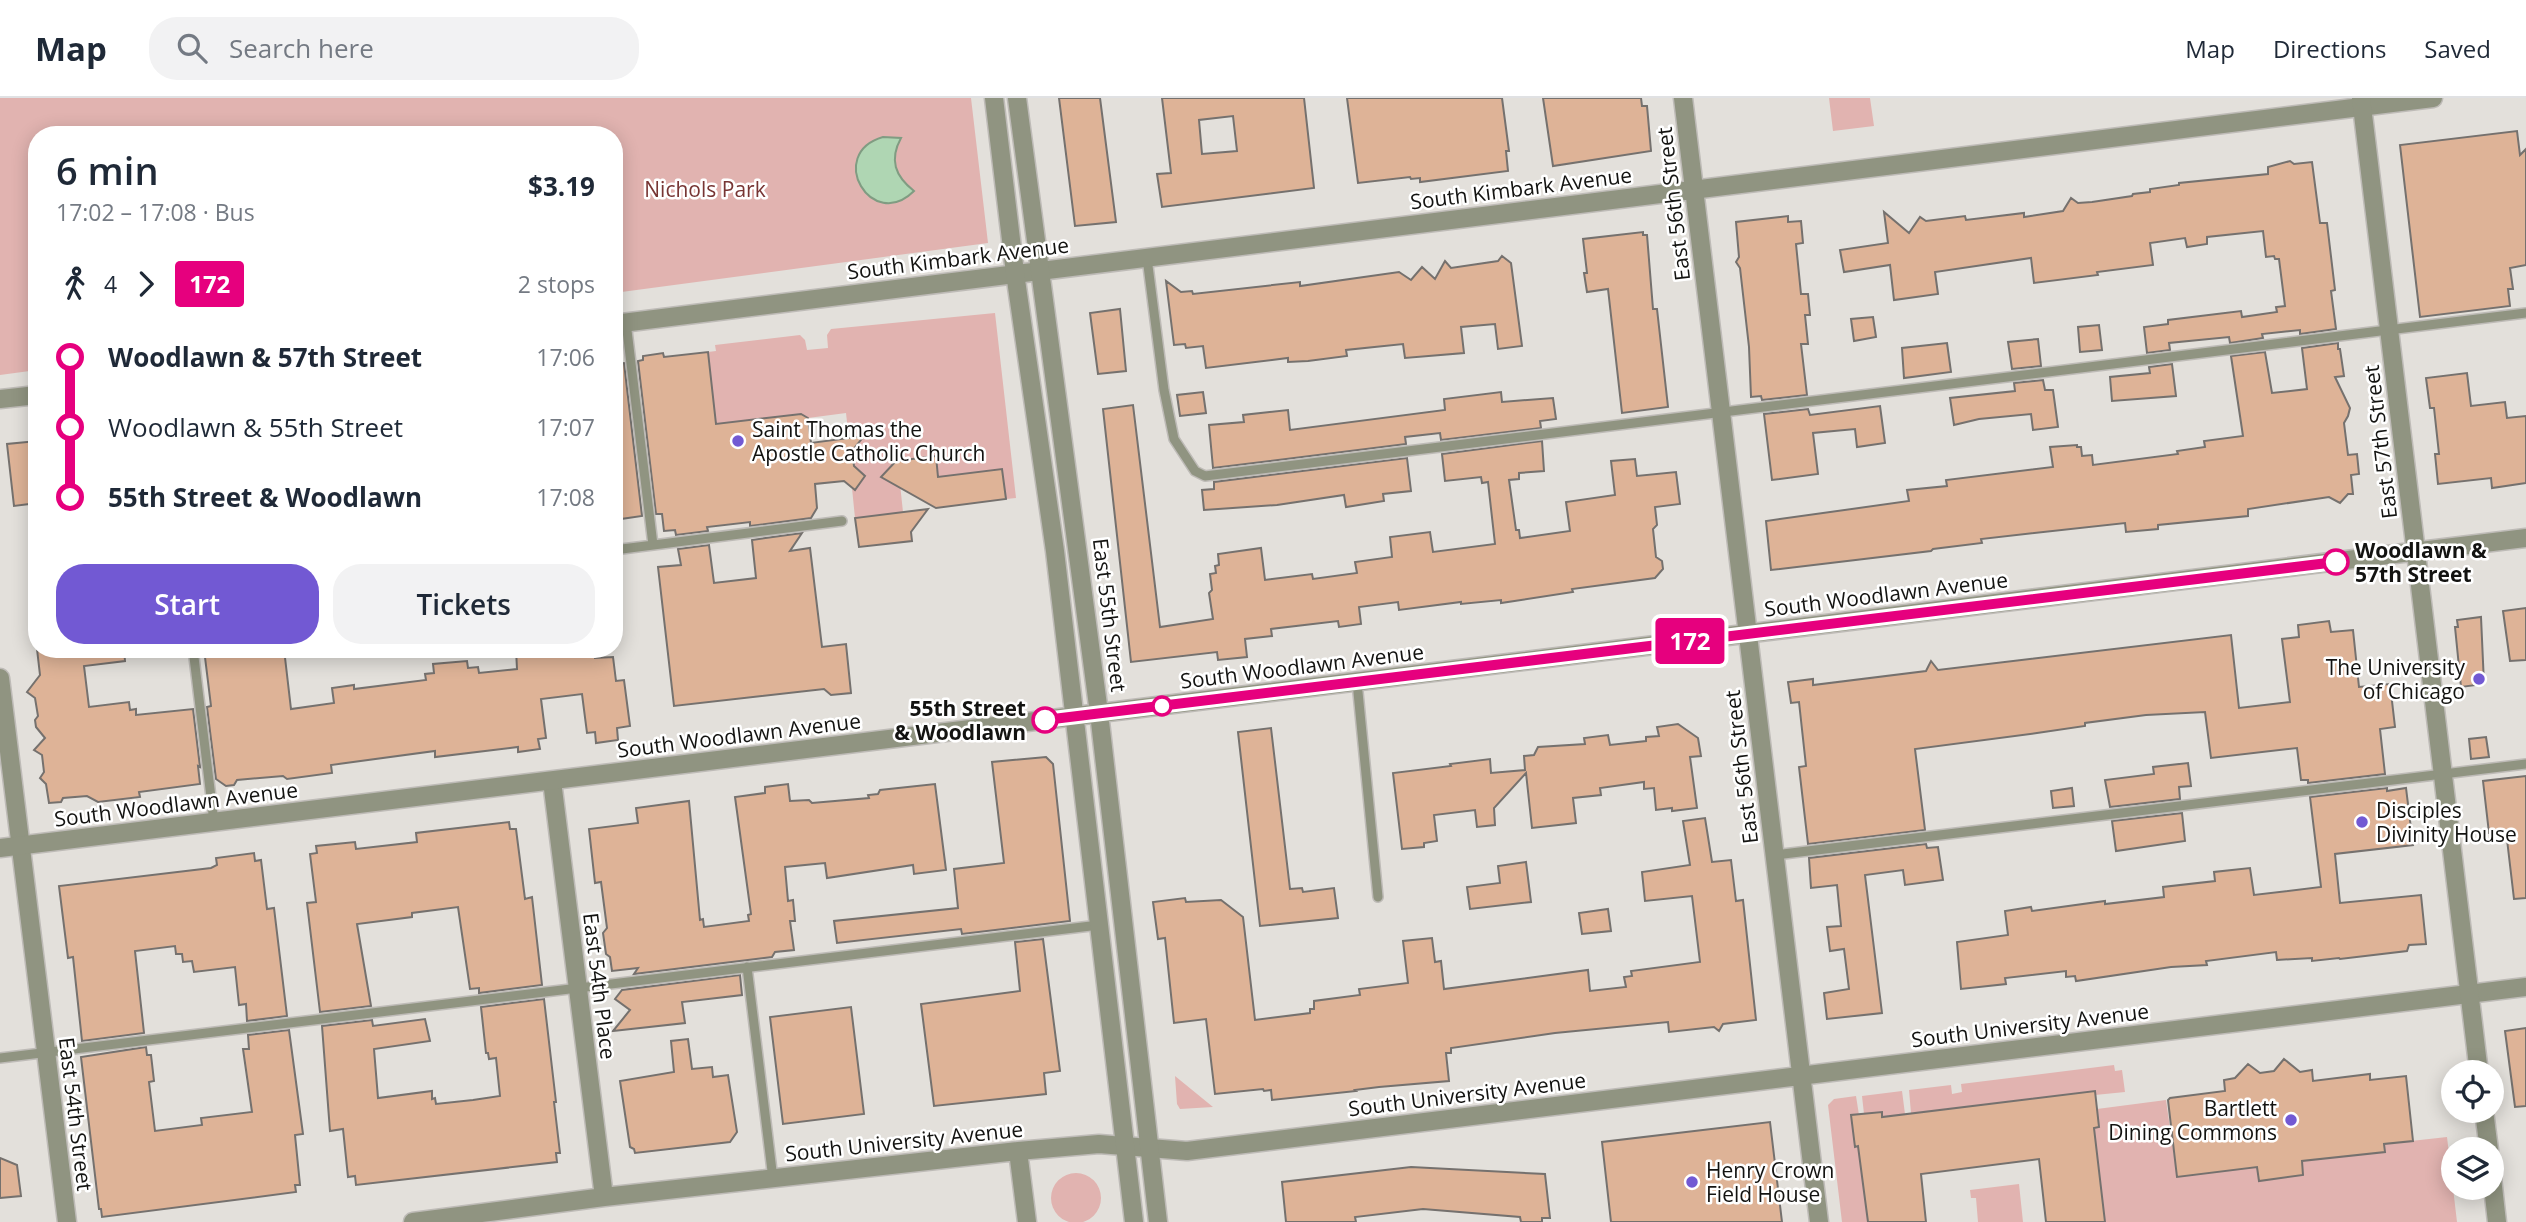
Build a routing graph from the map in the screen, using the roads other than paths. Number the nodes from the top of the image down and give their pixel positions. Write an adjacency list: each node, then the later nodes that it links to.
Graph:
1 (994, 98): 9 (street)
2 (1017, 98): 8 (street, East 55th Street)
3 (1683, 98): 6 (street, East 56th Street)
4 (2433, 98): 5 (street, South Kimbark Avenue)
5 (2362, 102): 6 (street, South Kimbark Avenue); 12 (street, East 57th Street)
6 (1694, 189): 7 (street, South Kimbark Avenue); 16 (street, East 56th Street)
7 (1147, 258): 8 (street, South Kimbark Avenue); 16 (lane)
8 (1039, 270): 9 (street, South Kimbark Avenue); 26 (street, East 55th Street)
9 (1015, 273): 11 (street, South Kimbark Avenue); 27 (street)
10 (2526, 313): 12 (lane)
11 (623, 323)
12 (2389, 330): 16 (lane); 21 (street, East 57th Street)
13 (623, 343): 19 (lane)
14 (28, 396): 15 (street)
15 (0, 399)
16 (1721, 413): 22 (street, East 56th Street)
17 (842, 521): 19 (lane)
18 (2526, 538): 21 (street, South Woodlawn Avenue)
19 (653, 545): 20 (lane)
20 (623, 549)
21 (2416, 552): 22 (street, South Woodlawn Avenue); 29 (street, East 57th Street)
22 (1748, 634): 25 (street, South Woodlawn Avenue); 34 (street, East 56th Street)
23 (195, 658): 31 (lane)
24 (0, 678): 32 (street, East 54th Street)
25 (1357, 682): 26 (street, South Woodlawn Avenue); 35 (lane)
26 (1099, 713): 27 (street, South Woodlawn Avenue); 46 (street, East 55th Street)
27 (1074, 716): 30 (street, South Woodlawn Avenue); 36 (street)
28 (2526, 764): 29 (lane)
29 (2443, 774): 34 (lane); 40 (street, East 57th Street)
30 (552, 780): 31 (street, South Woodlawn Avenue); 38 (street, East 54th Place)
31 (215, 822): 32 (street, South Woodlawn Avenue)
32 (21, 846): 33 (street, South Woodlawn Avenue); 41 (street, East 54th Street)
33 (0, 848)
34 (1775, 855): 44 (street, East 56th Street)
35 (1378, 897)
36 (1099, 925): 37 (lane); 45 (street)
37 (747, 967): 38 (lane); 48 (lane)
38 (578, 987): 41 (lane); 49 (street, East 54th Place)
39 (2526, 987): 40 (street, South University Avenue)
40 (2470, 994): 43 (street, East 57th Street); 44 (street, South University Avenue)
41 (46, 1052): 42 (lane); 51 (street, East 54th Street)
42 (0, 1058)
43 (2478, 1060)
44 (1802, 1076): 46 (street, South University Avenue); 56 (street, East 56th Street)
45 (1124, 1146): 46 (street, South University Avenue); 47 (street, South University Avenue); 54 (street)
46 (1150, 1148): 55 (street, East 55th Street)
47 (1018, 1151): 48 (street, South University Avenue); 53 (street)
48 (772, 1178): 49 (street, South University Avenue)
49 (604, 1197): 52 (street, South University Avenue)
50 (2494, 1200): 57 (street)
51 (67, 1222)
52 (412, 1222)
53 (1027, 1222)
54 (1134, 1222)
55 (1158, 1222)
56 (1819, 1222)
57 (2497, 1222)

